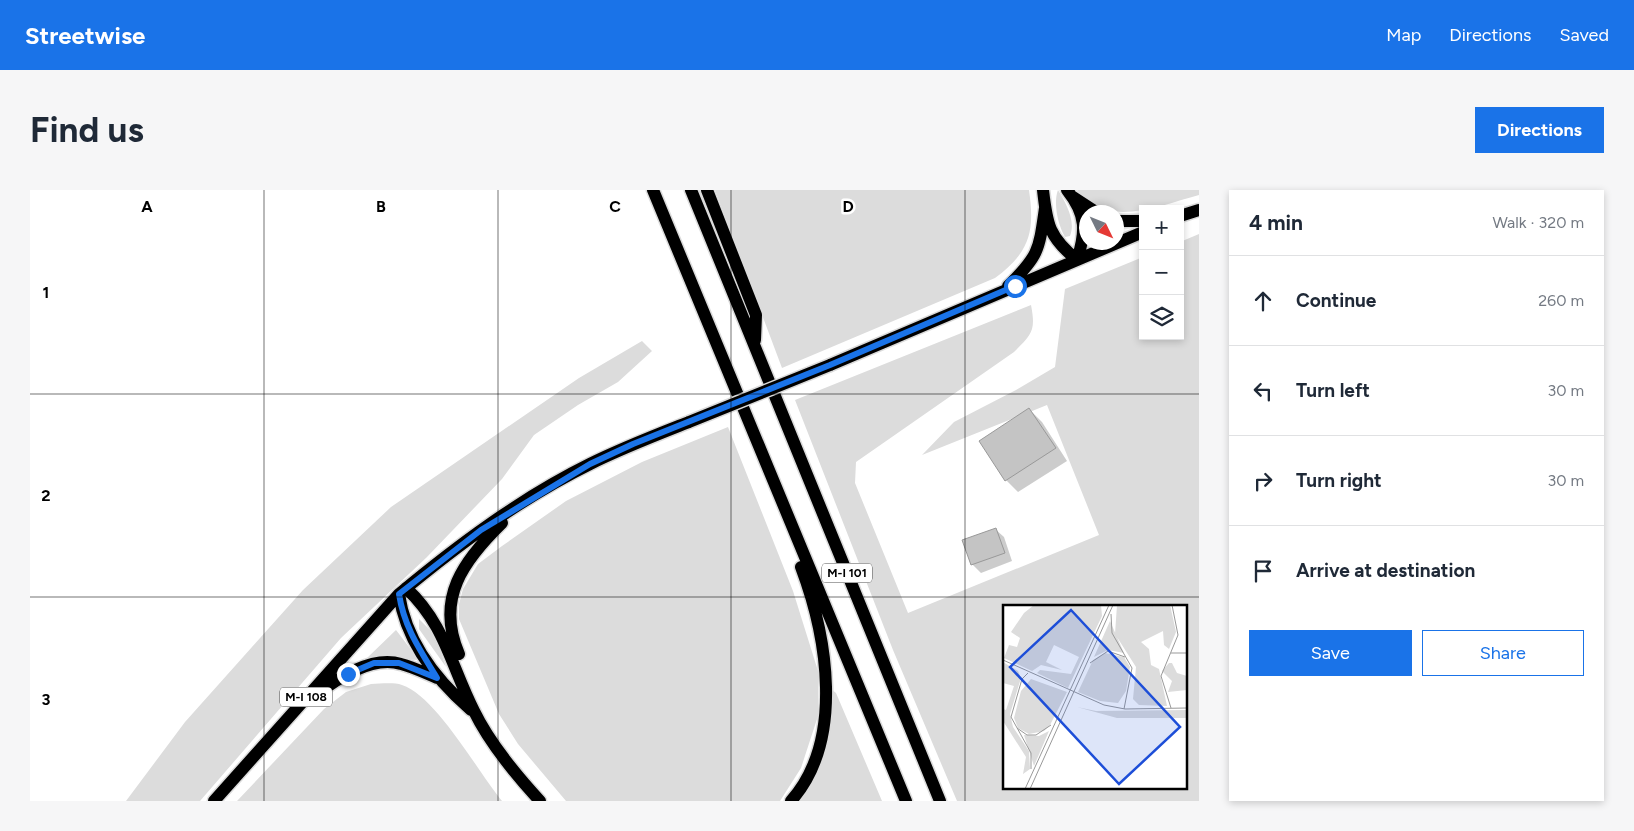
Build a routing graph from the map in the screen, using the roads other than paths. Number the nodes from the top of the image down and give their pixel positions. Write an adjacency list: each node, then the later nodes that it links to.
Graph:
1 (653, 190): 16 (main road, M-I 101)
2 (691, 190): 15 (main road, M-I 101)
3 (708, 190): 15 (main road)
4 (1044, 190): 7 (main road)
5 (1070, 193): 6 (main road); 13 (main road)
6 (1086, 205)
7 (1045, 208): 13 (main road); 14 (main road)
8 (1199, 210): 9 (main road)
9 (1184, 215)
10 (1124, 221): 11 (main road)
11 (1139, 221)
12 (1139, 234): 13 (main road, M-I 108)
13 (1077, 260): 14 (main road, M-I 108)
14 (1002, 292): 17 (main road, M-I 108, bridge)
15 (754, 345): 27 (main road, M-I 101)
16 (768, 470): 25 (main road); 26 (main road, M-I 101)
17 (521, 504): 18 (main road, M-I 108); 20 (main road)
18 (402, 591): 19 (main road); 20 (main road); 22 (main road, M-I 108)
19 (437, 678): 21 (main road); 22 (main road)
20 (469, 699): 21 (main road)
21 (474, 712): 24 (main road)
22 (268, 739): 23 (main road, M-I 108)
23 (214, 801)
24 (540, 801)
25 (791, 801)
26 (906, 801)
27 (940, 801)

